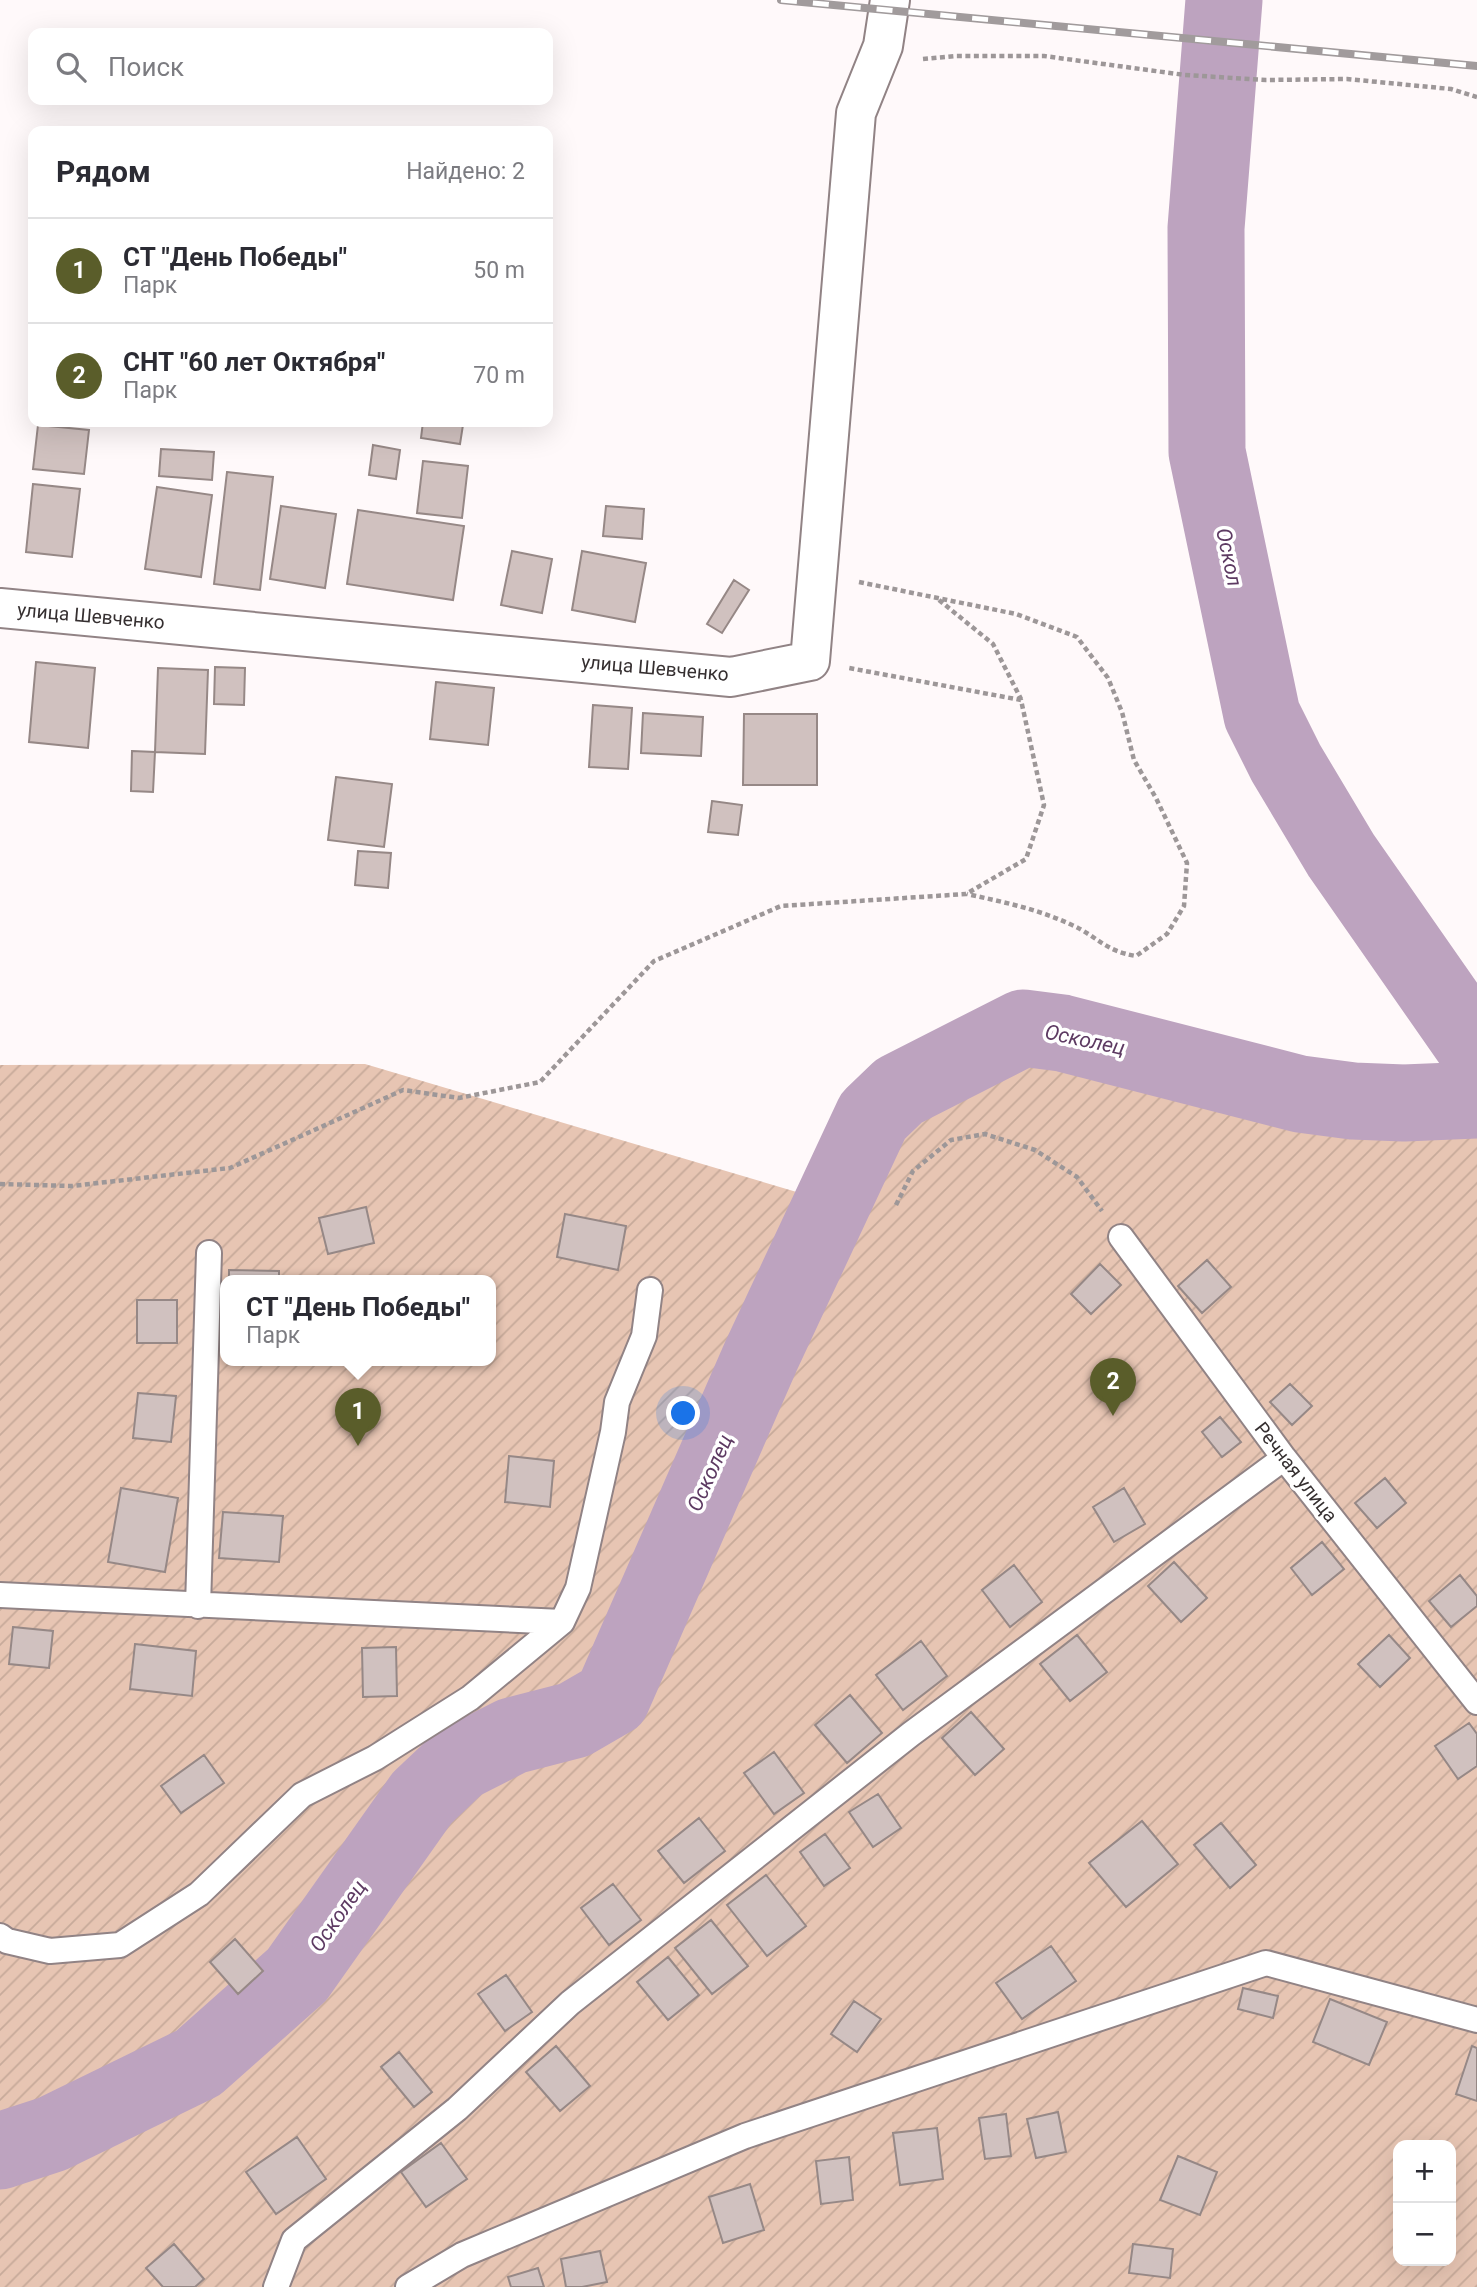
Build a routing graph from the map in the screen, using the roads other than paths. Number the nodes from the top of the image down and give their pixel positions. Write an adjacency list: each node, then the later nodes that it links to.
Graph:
1 (890, 0): 2 (street, улица Шевченко)
2 (0, 608)
3 (1121, 1237): 6 (lane, Речная улица)
4 (209, 1253): 8 (lane)
5 (650, 1290): 9 (lane)
6 (1284, 1458): 10 (lane, Речная улица); 13 (lane)
7 (0, 1595): 8 (lane)
8 (198, 1606): 9 (lane)
9 (562, 1622): 11 (lane)
10 (1477, 1702)
11 (0, 1936)
12 (1477, 2020): 14 (lane)
13 (276, 2287)
14 (408, 2287)

